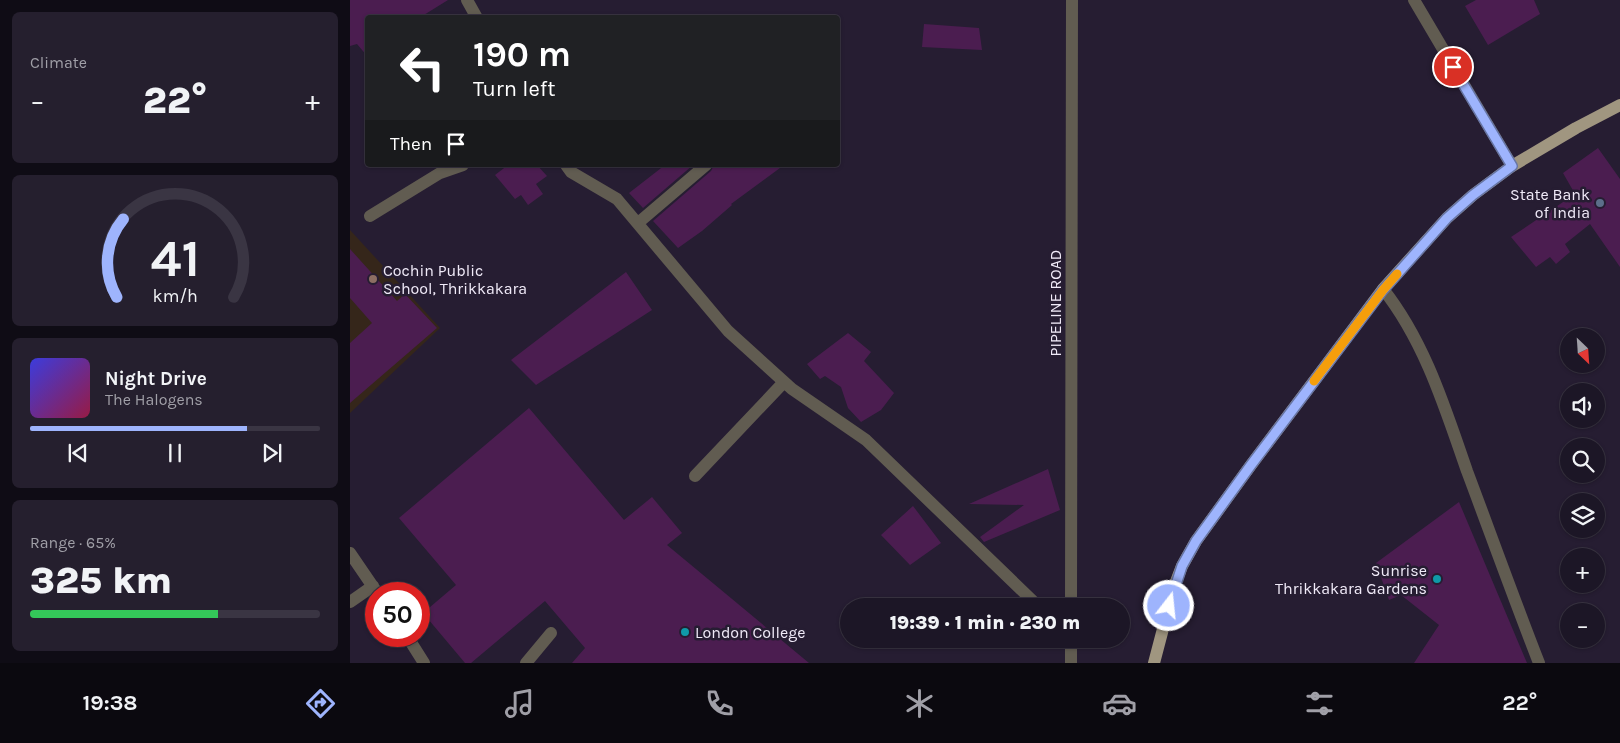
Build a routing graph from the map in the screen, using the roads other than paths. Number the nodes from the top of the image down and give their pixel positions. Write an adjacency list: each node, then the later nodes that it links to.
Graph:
1 (467, 0): 4 (street)
2 (1072, 0): 19 (street, PIPELINE ROAD)
3 (1414, 0): 6 (street)
4 (475, 15)
5 (1620, 105): 6 (main road)
6 (1512, 166): 12 (main road)
7 (457, 167): 10 (street)
8 (567, 167): 11 (street)
9 (704, 167): 11 (street)
10 (370, 216)
11 (638, 223): 13 (street)
12 (1383, 290): 27 (main road); 28 (street)
13 (784, 382): 14 (street); 18 (street)
14 (695, 476)
15 (350, 553): 16 (street)
16 (370, 582)
17 (365, 595): 20 (street)
18 (1030, 598)
19 (1071, 598)
20 (350, 602)
21 (551, 634): 25 (street)
22 (413, 647): 24 (street)
23 (1070, 648): 26 (street)
24 (424, 663)
25 (526, 663)
26 (1071, 663)
27 (1154, 663)
28 (1539, 663)

